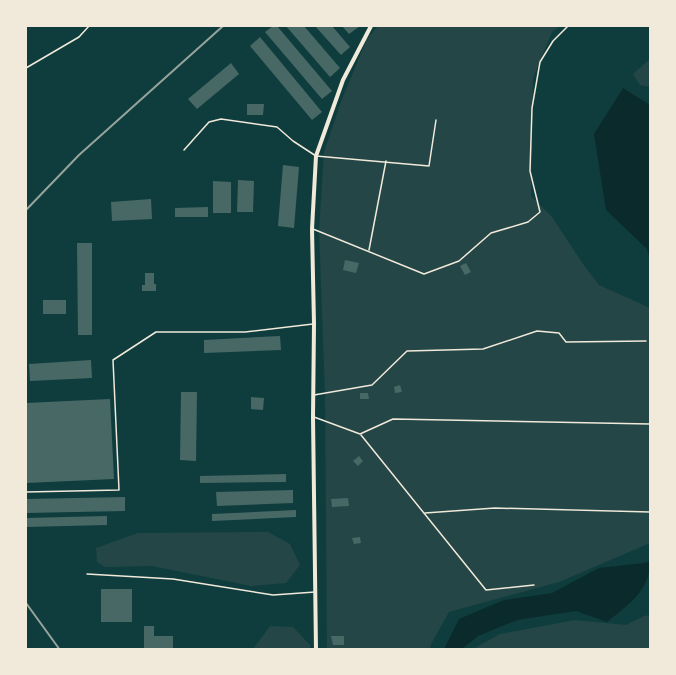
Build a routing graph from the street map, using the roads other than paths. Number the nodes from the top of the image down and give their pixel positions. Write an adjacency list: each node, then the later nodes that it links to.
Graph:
1 (89, 26): 4 (lane)
2 (371, 26): 7 (street)
3 (568, 26): 10 (lane)
4 (26, 68)
5 (436, 120): 8 (lane)
6 (184, 150): 7 (lane)
7 (316, 156): 8 (lane); 9 (street)
8 (386, 161): 10 (lane)
9 (312, 229): 10 (lane); 11 (street)
10 (369, 251)
11 (314, 324): 13 (street); 17 (lane)
12 (646, 341): 13 (lane)
13 (313, 395): 14 (street)
14 (313, 417): 16 (lane); 22 (street)
15 (651, 424): 16 (lane)
16 (360, 434): 19 (lane)
17 (26, 492)
18 (651, 512): 19 (lane)
19 (424, 513): 21 (lane)
20 (87, 574): 22 (lane)
21 (534, 585)
22 (316, 592): 23 (street)
23 (316, 650)

